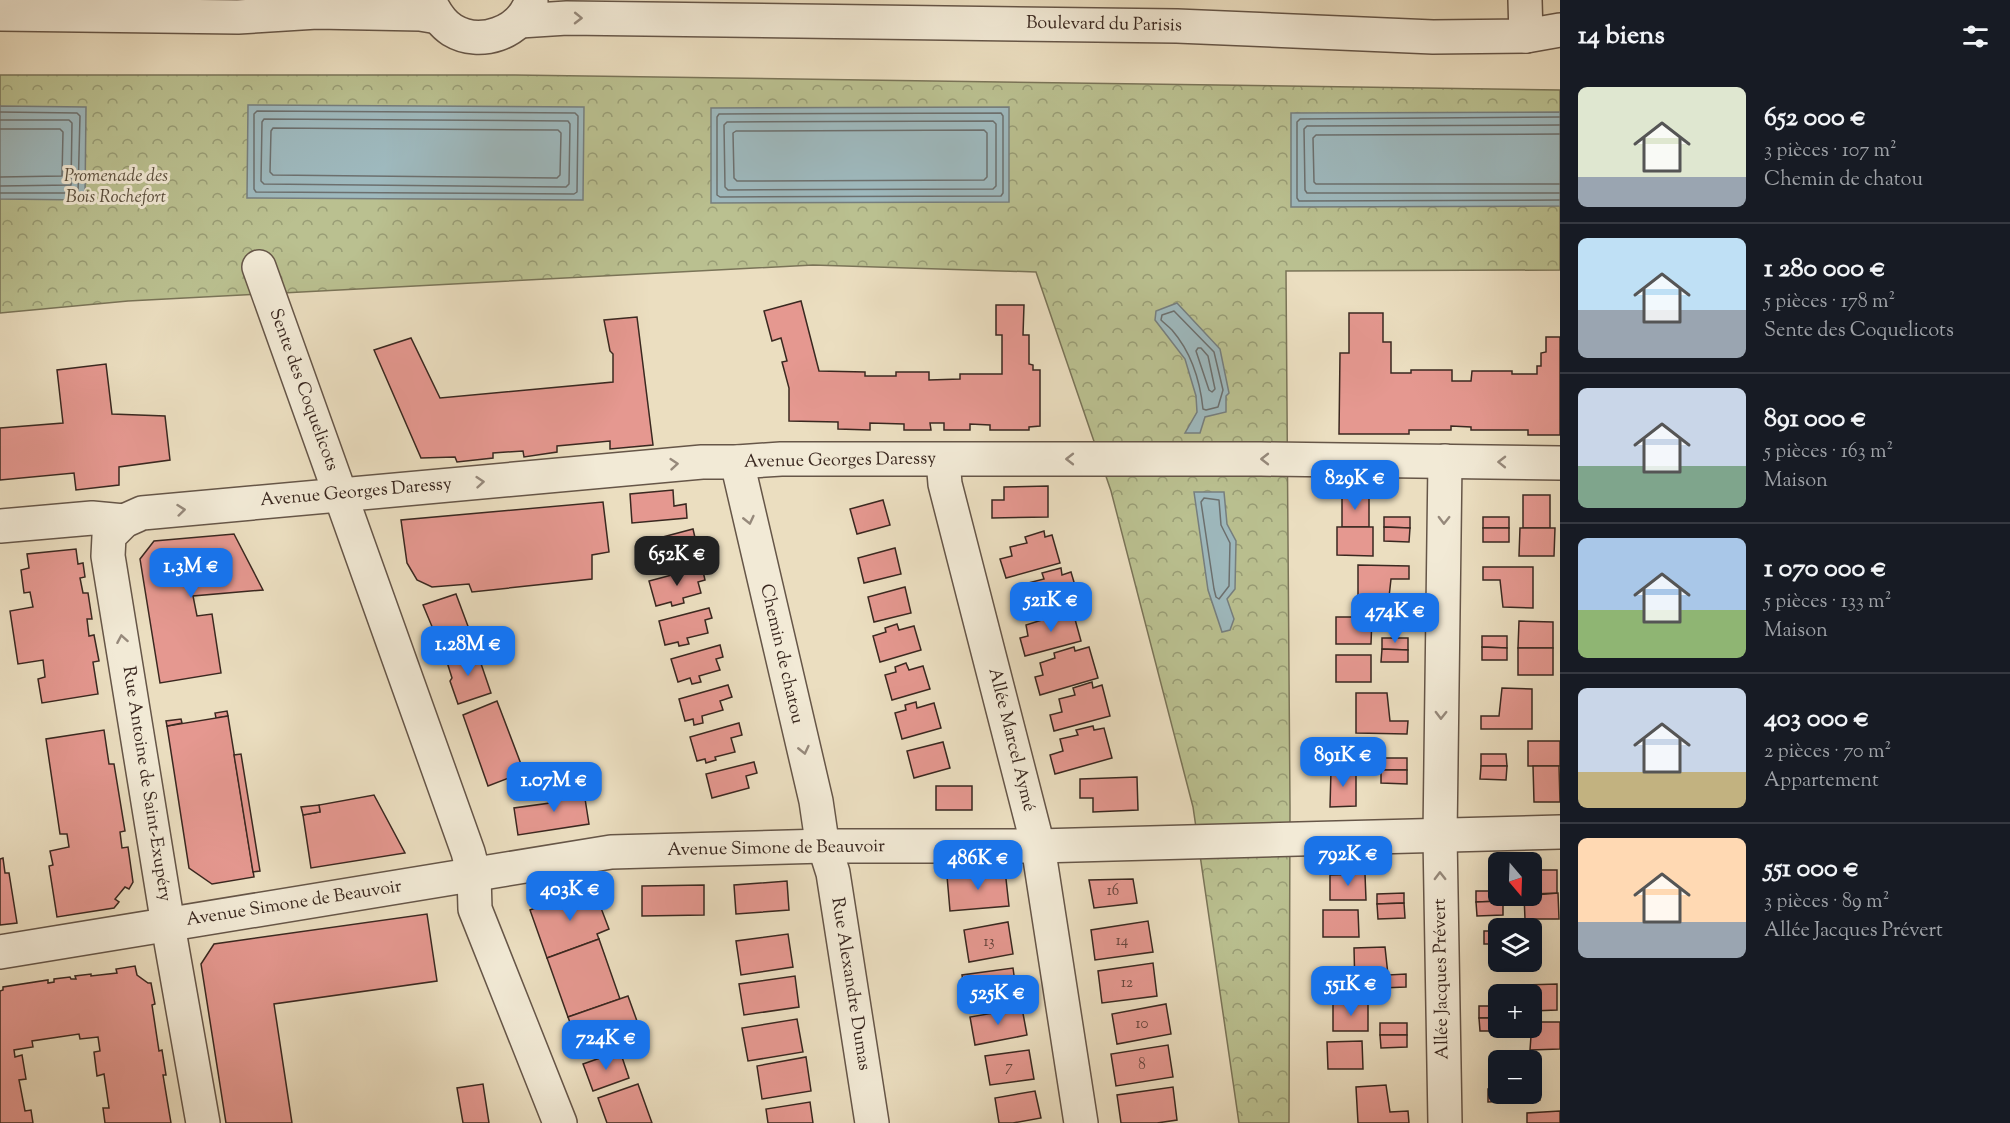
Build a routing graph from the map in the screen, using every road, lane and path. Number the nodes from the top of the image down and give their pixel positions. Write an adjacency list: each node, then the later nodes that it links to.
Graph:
1 (621, 0): 7 (street, Boulevard du Parisis)
2 (1525, 0): 9 (street)
3 (331, 6): 4 (street); 6 (street)
4 (433, 9): 5 (street)
5 (525, 10): 7 (street, Boulevard du Parisis, one-way to 7)
6 (0, 15)
7 (683, 21): 9 (street, Boulevard du Parisis)
8 (1560, 30): 9 (street, Boulevard du Parisis)
9 (1526, 36): 10 (street, Boulevard du Parisis)
10 (1560, 40)
11 (259, 267): 16 (street, Sente des Coquelicots)
12 (943, 460): 13 (street, Avenue Georges Daressy, one-way to 12); 14 (street, Avenue Georges Daressy); 22 (street, Allée Marcel Aymé)
13 (1445, 461): 15 (street, Avenue Georges Daressy, one-way to 13); 20 (street, Allée Jacques Prévert, one-way to 20)
14 (737, 462): 16 (street, Avenue Georges Daressy, one-way to 14); 21 (street, Chemin de chatou, one-way to 21)
15 (1560, 463)
16 (340, 494): 17 (street, Avenue Georges Daressy, one-way to 16); 23 (street, Sente des Coquelicots)
17 (124, 521): 18 (street); 24 (street, Rue Antoine de Saint-Exupéry, one-way to 17)
18 (0, 526)
19 (1560, 832): 20 (street, Avenue Simone de Beauvoir)
20 (1440, 836): 22 (street, Avenue Simone de Beauvoir); 30 (street, Allée Jacques Prévert, one-way to 20)
21 (824, 846): 22 (street, Avenue Simone de Beauvoir); 23 (street, Avenue Simone de Beauvoir); 28 (street, Rue Alexandre Dumas)
22 (1038, 846): 29 (street, Allée Marcel Aymé)
23 (474, 876): 24 (street, Avenue Simone de Beauvoir); 27 (street, Sente des Coquelicots)
24 (168, 925): 25 (street, Avenue Simone de Beauvoir); 26 (street, Rue Antoine de Saint-Exupéry)
25 (0, 952)
26 (203, 1123)
27 (560, 1123)
28 (872, 1123)
29 (1081, 1123)
30 (1444, 1123)

